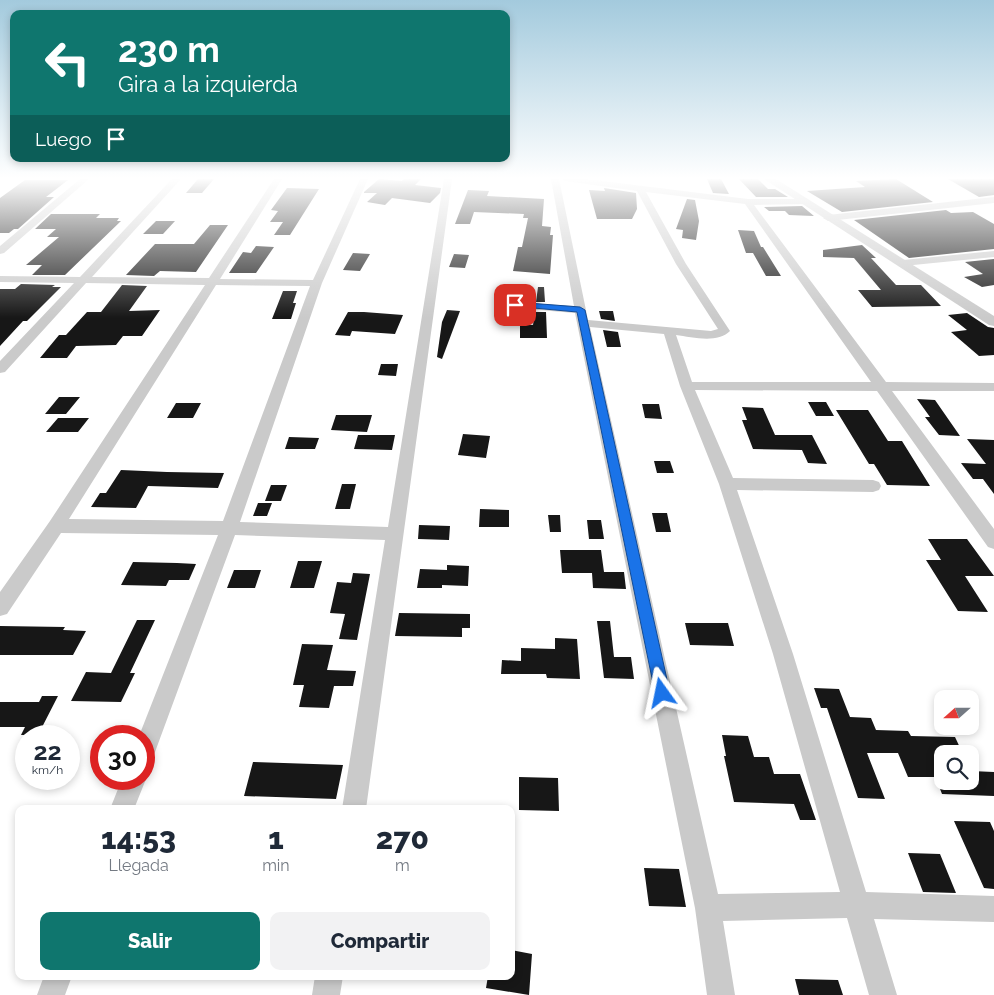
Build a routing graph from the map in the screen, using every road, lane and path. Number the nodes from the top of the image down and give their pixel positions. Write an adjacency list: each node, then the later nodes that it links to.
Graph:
1 (30, 225): 10 (street)
2 (134, 225): 14 (street)
3 (247, 225): 15 (street)
4 (343, 225): 16 (street)
5 (441, 225): 29 (street)
6 (565, 225): 18 (street)
7 (660, 225): 20 (street)
8 (765, 225): 23 (street)
9 (840, 225): 12 (street)
10 (0, 251)
11 (994, 254): 12 (street)
12 (903, 263): 19 (street)
13 (0, 279): 14 (street)
14 (85, 279): 15 (street); 21 (street)
15 (210, 282): 16 (street); 27 (street)
16 (317, 283): 28 (street)
17 (515, 305): 18 (street)
18 (582, 316): 20 (street); 37 (street)
19 (994, 322)
20 (669, 332): 22 (street)
21 (0, 369)
22 (687, 386): 23 (street); 25 (street)
23 (881, 386): 24 (street); 30 (street)
24 (994, 387)
25 (727, 484): 26 (street); 36 (street)
26 (873, 486)
27 (56, 526): 28 (street); 31 (street)
28 (229, 528): 29 (street); 32 (street)
29 (395, 534): 35 (street)
30 (994, 542)
31 (0, 608)
32 (154, 725)
33 (130, 790): 34 (street)
34 (124, 805)
35 (355, 805)
36 (856, 905): 37 (street); 38 (street); 44 (street)
37 (708, 908): 43 (street)
38 (994, 909)
39 (57, 980): 41 (street)
40 (328, 980): 42 (street)
41 (51, 995)
42 (326, 995)
43 (721, 995)
44 (883, 995)

